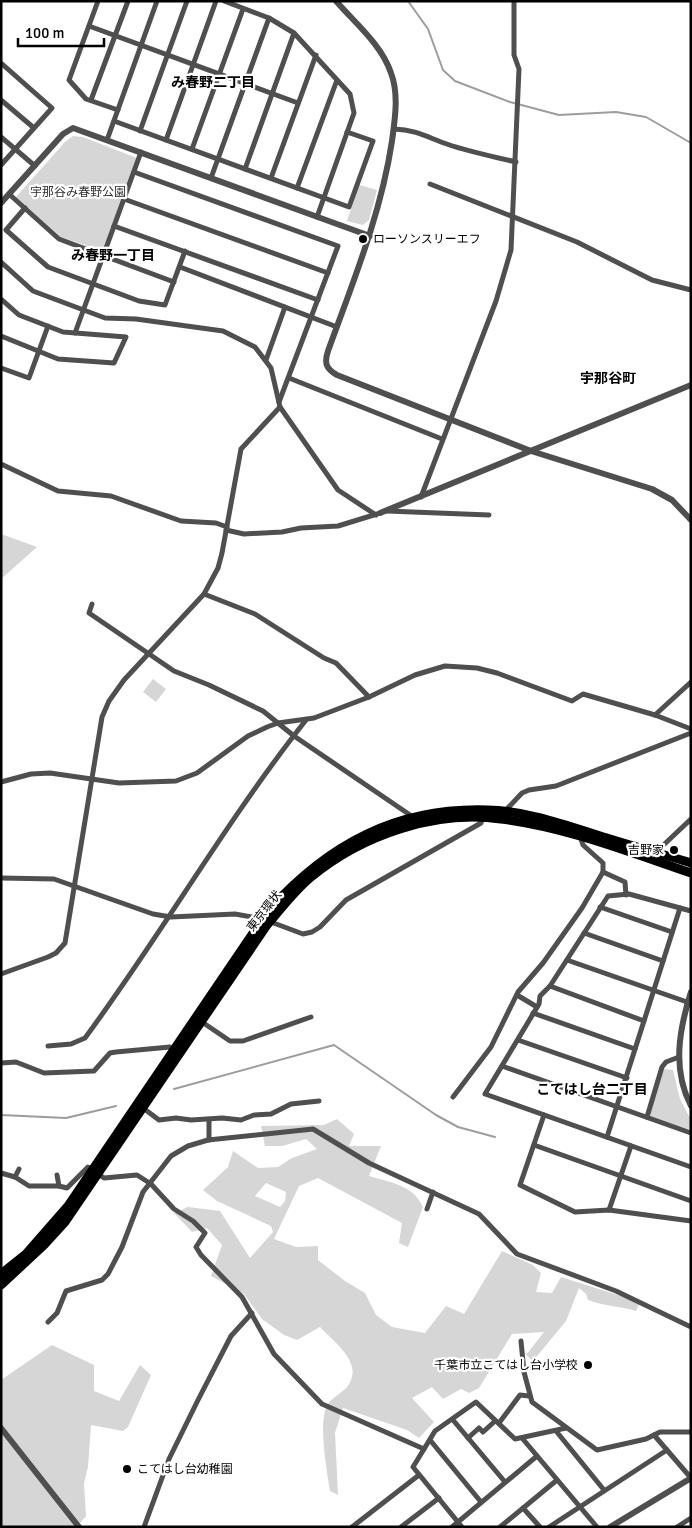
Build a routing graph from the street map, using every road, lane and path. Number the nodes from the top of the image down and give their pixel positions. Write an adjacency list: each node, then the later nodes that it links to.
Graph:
1 (98, 1): 11 (street)
2 (128, 1): 13 (street)
3 (157, 1): 14 (street)
4 (187, 1): 15 (street)
5 (216, 1): 18 (street)
6 (224, 1): 9 (street)
7 (336, 1): 29 (street)
8 (514, 1): 39 (street)
9 (243, 8): 10 (street); 19 (street)
10 (269, 18): 12 (street); 21 (street)
11 (89, 26): 13 (street); 24 (street)
12 (294, 33): 16 (street); 22 (street)
13 (115, 36): 14 (street); 24 (street)
14 (141, 45): 15 (street); 26 (street)
15 (167, 55): 18 (street); 30 (street)
16 (316, 55): 20 (street); 25 (street)
17 (1, 63): 28 (street)
18 (193, 64): 19 (street); 34 (street)
19 (219, 74): 21 (street); 36 (street)
20 (337, 80): 31 (street); 47 (street)
21 (245, 84): 22 (street); 38 (street)
22 (272, 93): 25 (street); 42 (street)
23 (1, 100): 28 (street)
24 (91, 100): 26 (street)
25 (298, 103): 45 (street)
26 (118, 110): 27 (street)
27 (114, 121): 30 (street); 33 (street)
28 (34, 128): 35 (street)
29 (394, 129): 39 (street); 56 (street)
30 (140, 131): 34 (street)
31 (347, 132): 49 (street); 49 (street)
32 (1, 137): 35 (street)
33 (107, 140): 37 (street); 41 (street)
34 (166, 140): 36 (street)
35 (15, 149): 40 (street); 41 (street)
36 (192, 149): 38 (street)
37 (141, 152): 43 (street); 44 (street)
38 (218, 159): 42 (street); 44 (street)
39 (516, 162): 54 (street)
40 (1, 165)
41 (34, 166): 48 (street)
42 (245, 169): 45 (street)
43 (134, 172): 50 (street); 61 (street)
44 (211, 178): 53 (street)
45 (271, 178): 47 (street)
46 (430, 184): 54 (street)
47 (297, 188): 49 (street)
48 (9, 194): 51 (street); 52 (street)
49 (323, 197): 53 (street)
50 (124, 199): 55 (street); 61 (street)
51 (1, 203)
52 (24, 208): 58 (street); 63 (street)
53 (317, 217): 56 (street)
54 (513, 218): 64 (street); 80 (street)
55 (114, 226): 57 (street); 58 (street)
56 (370, 236): 71 (street)
57 (185, 251): 60 (street); 66 (street)
58 (104, 256): 62 (street); 63 (street)
59 (1, 262): 68 (street)
60 (180, 267): 62 (street); 67 (street)
61 (328, 273): 66 (street)
62 (174, 282): 63 (street)
63 (93, 284): 68 (street)
64 (691, 290)
65 (1, 299): 70 (street)
66 (318, 300): 69 (street)
67 (285, 307): 69 (street); 75 (street)
68 (84, 310): 72 (street); 75 (street)
69 (312, 318): 71 (street); 77 (street)
70 (48, 326): 72 (street); 74 (street)
71 (336, 327): 80 (street)
72 (75, 333): 74 (street)
73 (1, 336): 74 (street)
74 (38, 352): 76 (street)
75 (266, 360): 79 (street)
76 (1, 368)
77 (289, 378): 79 (street); 81 (street)
78 (691, 385): 82 (street)
79 (279, 405): 85 (street); 88 (street)
80 (451, 419): 81 (street); 82 (street)
81 (442, 439): 84 (street)
82 (531, 451): 84 (street); 87 (street)
83 (1, 464): 88 (street)
84 (421, 497): 85 (street)
85 (380, 513): 86 (street); 88 (street)
86 (489, 515)
87 (691, 520)
88 (226, 529): 89 (street)
89 (204, 594): 91 (street); 93 (street)
90 (92, 604): 91 (street)
91 (150, 654): 96 (street); 100 (street)
92 (691, 682): 94 (street)
93 (369, 696): 94 (street); 95 (street)
94 (655, 715): 97 (street)
95 (306, 720): 96 (street); 99 (street)
96 (278, 723): 99 (street); 100 (street)
97 (691, 729)
98 (691, 733): 102 (street)
99 (294, 736): 103 (street); 117 (street)
100 (91, 779): 101 (street); 112 (street)
101 (1, 782)
102 (504, 812): 103 (highway, 東京環状); 107 (highway, 東京環状)
103 (413, 817): 118 (highway, 東京環状)
104 (483, 817): 106 (highway, 東京環状); 118 (highway, 東京環状); 118 (street)
105 (691, 819): 107 (street)
106 (580, 836): 107 (highway, 東京環状); 109 (street)
107 (652, 856): 108 (highway, 東京環状); 110 (highway, 東京環状)
108 (691, 863)
109 (603, 872): 113 (street); 127 (street)
110 (691, 873)
111 (1, 878): 112 (street)
112 (74, 884): 117 (street); 123 (street)
113 (626, 895): 114 (street); 115 (street)
114 (600, 907): 119 (street); 120 (street)
115 (680, 908): 116 (street); 119 (street)
116 (691, 911)
117 (171, 917): 118 (street); 135 (street)
118 (267, 920): 133 (highway, 東京環状); 137 (highway, 東京環状)
119 (672, 932): 122 (street)
120 (584, 933): 121 (street); 122 (street)
121 (567, 960): 124 (street); 125 (street)
122 (663, 961): 125 (street)
123 (1, 974)
124 (550, 986): 129 (street); 132 (street)
125 (654, 991): 128 (street); 132 (street)
126 (691, 992): 128 (street)
127 (516, 995): 129 (street); 142 (street)
128 (688, 1006): 138 (street)
129 (537, 1007): 130 (street)
130 (534, 1013): 134 (street); 136 (street)
131 (312, 1017): 133 (street)
132 (644, 1021): 136 (street)
133 (202, 1022): 137 (highway, 東京環状)
134 (518, 1040): 140 (street); 141 (street)
135 (48, 1046)
136 (636, 1049): 141 (street)
137 (177, 1052): 139 (street); 146 (highway, 東京環状); 158 (highway, 東京環状)
138 (679, 1057): 144 (street); 148 (street)
139 (1, 1063)
140 (502, 1066): 145 (street); 147 (street)
141 (626, 1078): 145 (street)
142 (453, 1097)
143 (319, 1101): 149 (street)
144 (691, 1106)
145 (618, 1107): 148 (street); 151 (street)
146 (143, 1108): 149 (street); 158 (highway, 東京環状)
147 (544, 1115): 151 (street); 153 (street)
148 (647, 1117): 150 (street)
149 (209, 1120): 152 (street)
150 (691, 1132)
151 (607, 1138): 154 (street)
152 (209, 1140): 162 (street); 164 (street)
153 (534, 1145): 160 (street); 167 (street)
154 (631, 1146): 155 (street); 160 (street)
155 (691, 1167)
156 (19, 1169): 161 (street)
157 (1, 1173): 161 (street)
158 (96, 1173): 162 (street); 163 (street); 169 (highway, 東京環状); 170 (highway, 東京環状)
159 (57, 1175): 163 (street)
160 (620, 1176): 165 (street); 167 (street)
161 (15, 1178): 163 (street)
162 (151, 1184): 171 (street); 172 (street)
163 (59, 1186)
164 (433, 1192): 166 (street); 173 (street)
165 (691, 1201)
166 (427, 1209)
167 (609, 1210): 168 (street)
168 (691, 1221)
169 (1, 1274)
170 (1, 1285)
171 (252, 1313): 186 (street); 202 (street)
172 (48, 1322)
173 (691, 1327)
174 (520, 1341): 175 (street)
175 (529, 1396): 177 (street); 179 (street)
176 (453, 1420): 177 (street); 183 (street); 185 (street)
177 (497, 1422): 183 (street); 184 (street)
178 (1, 1428): 201 (street)
179 (566, 1428): 180 (street); 182 (street)
180 (556, 1431): 184 (street); 193 (street)
181 (691, 1432): 182 (street)
182 (654, 1435): 187 (street)
183 (468, 1438): 192 (street)
184 (522, 1438): 188 (street)
185 (430, 1440): 186 (street); 195 (street)
186 (424, 1449): 189 (street)
187 (668, 1450): 190 (street); 193 (street)
188 (537, 1456): 191 (street); 192 (street)
189 (419, 1475): 194 (street); 203 (street)
190 (691, 1478): 211 (street)
191 (557, 1480): 196 (street); 197 (street)
192 (505, 1482): 195 (street)
193 (604, 1490): 196 (street)
194 (439, 1498): 199 (street); 204 (street)
195 (481, 1502): 199 (street)
196 (579, 1506): 209 (street); 210 (street)
197 (523, 1508): 207 (street); 208 (street)
198 (691, 1518): 200 (street)
199 (458, 1522): 205 (street); 206 (street)
200 (681, 1526)
201 (79, 1527)
202 (144, 1527)
203 (352, 1527)
204 (401, 1527)
205 (452, 1527)
206 (462, 1527)
207 (500, 1527)
208 (540, 1527)
209 (549, 1527)
210 (597, 1527)
211 (610, 1527)

